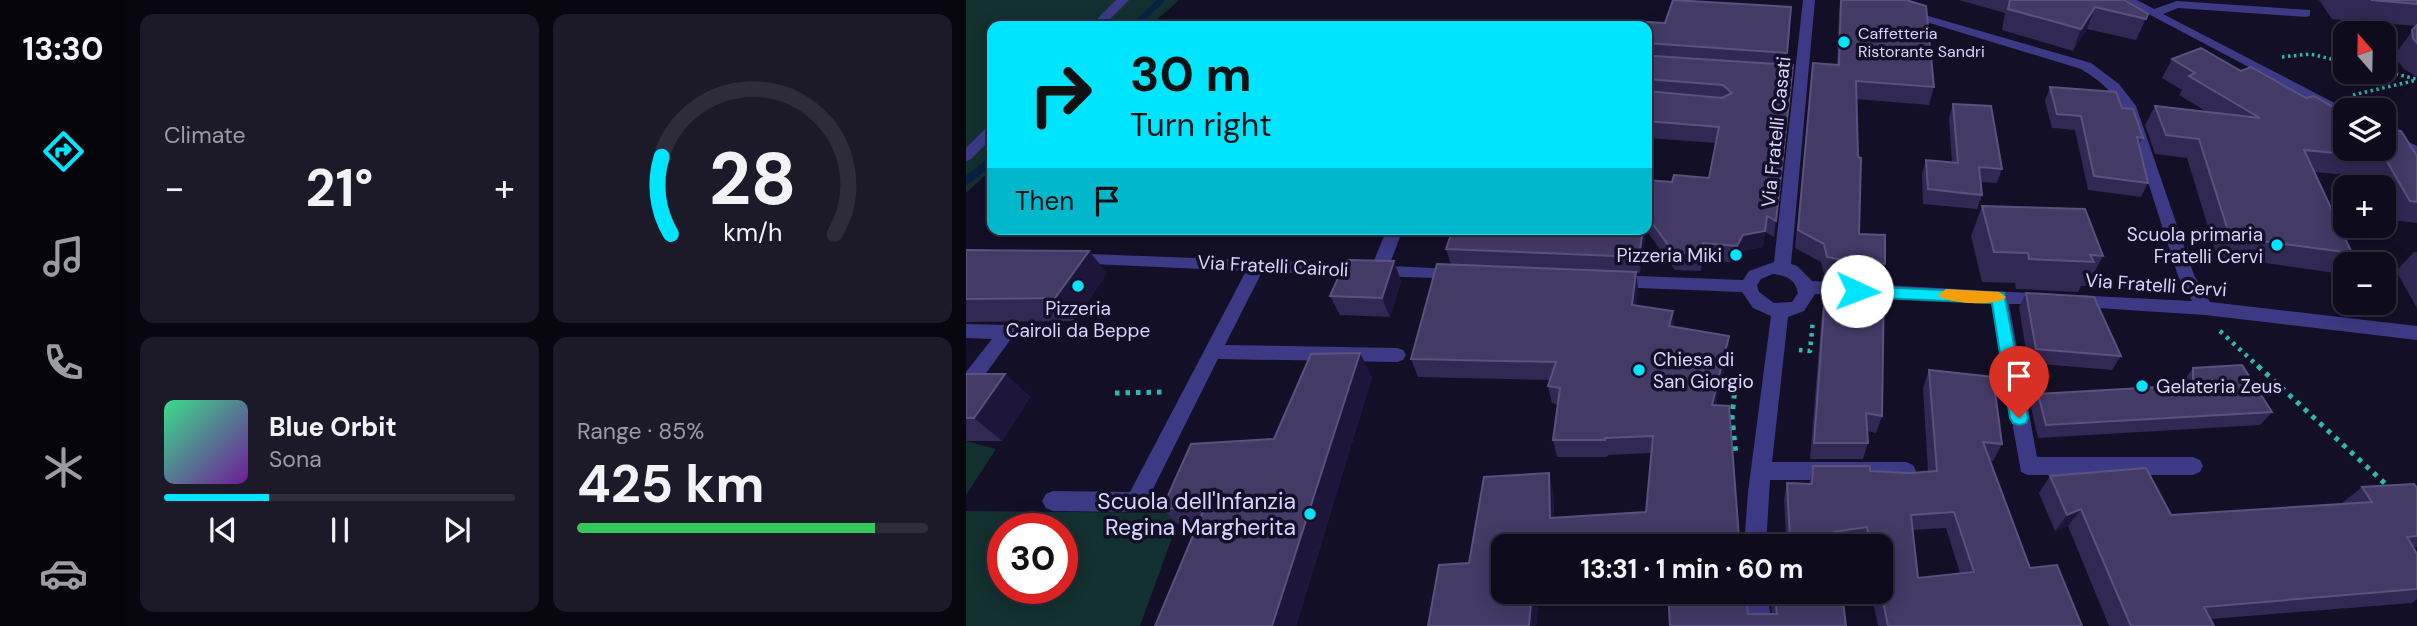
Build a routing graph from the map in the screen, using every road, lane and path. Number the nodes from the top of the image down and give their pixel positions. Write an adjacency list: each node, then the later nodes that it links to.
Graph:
1 (1123, 0): 7 (street)
2 (1809, 0): 14 (street, Via Fratelli Casati)
3 (1860, 0): 33 (street)
4 (2125, 0): 5 (street); 17 (street)
5 (2154, 13): 6 (street); 17 (street)
6 (2306, 13)
7 (1101, 21)
8 (2282, 57): 9 (path)
9 (2333, 59)
10 (2277, 60): 11 (path)
11 (2289, 66)
12 (1782, 74): 14 (street)
13 (2396, 74): 15 (path)
14 (1800, 76): 26 (street, Via Fratelli Casati)
15 (2417, 79): 16 (path)
16 (2349, 96)
17 (2315, 98): 18 (street)
18 (2333, 108)
19 (987, 135): 22 (street)
20 (2396, 142): 21 (street)
21 (2414, 154)
22 (966, 156)
23 (1393, 235): 27 (street)
24 (1058, 257): 25 (street, Via Fratelli Cairoli)
25 (1257, 265): 27 (street, Via Fratelli Cairoli); 37 (street)
26 (1782, 268): 30 (street); 31 (street)
27 (1378, 272): 28 (street, Via Fratelli Cairoli)
28 (1476, 275)
29 (1601, 281): 30 (street)
30 (1748, 286): 34 (street)
31 (1807, 287): 32 (street, Via Fratelli Cervi); 34 (street)
32 (1998, 297): 33 (street, Via Fratelli Cervi); 42 (street)
33 (2205, 308): 36 (street, Via Fratelli Cervi); 45 (path)
34 (1780, 310): 43 (street)
35 (966, 331): 39 (street)
36 (2417, 333)
37 (1213, 352): 38 (street); 40 (street)
38 (1397, 355)
39 (966, 386)
40 (1192, 391): 41 (path); 46 (street)
41 (1115, 393)
42 (2193, 466)
43 (1762, 471): 44 (street); 47 (street)
44 (1906, 471)
45 (2398, 495)
46 (1052, 501)
47 (1756, 534)
48 (1757, 604): 49 (street)
49 (1760, 626)

